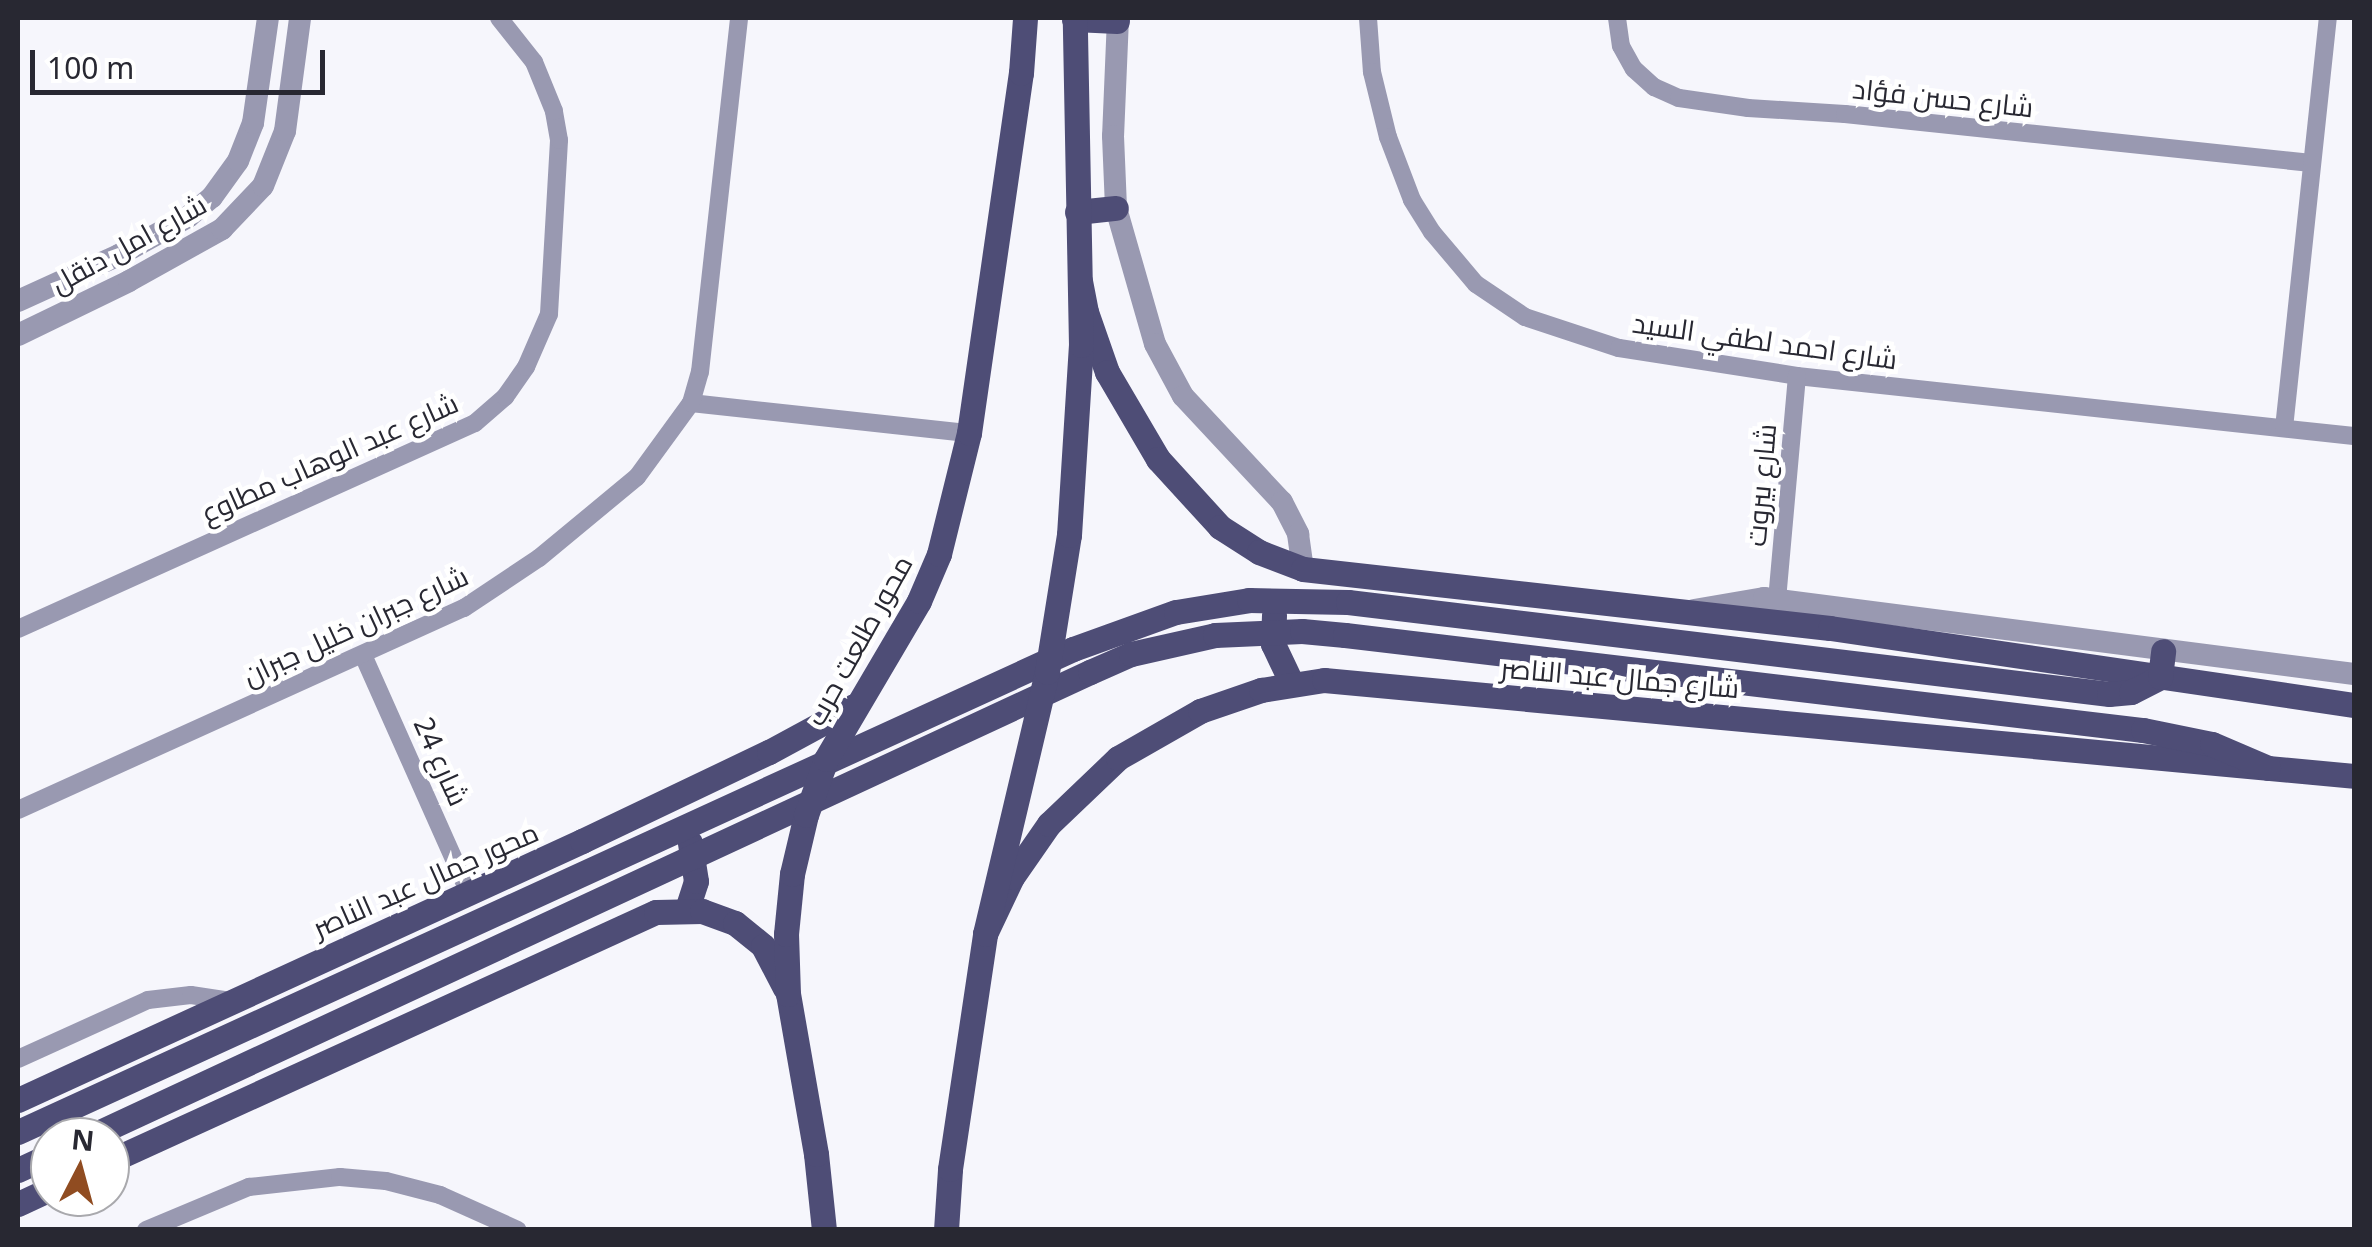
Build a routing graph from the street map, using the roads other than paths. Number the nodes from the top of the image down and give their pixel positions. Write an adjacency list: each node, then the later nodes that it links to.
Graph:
1 (268, 18): 15 (street, شارع امل دنقل)
2 (300, 18): 16 (street, شارع امل دنقل)
3 (499, 18): 25 (street, شارع عبد الوهاب مطاوع)
4 (738, 18): 18 (street, شارع جبران خليل جبران)
5 (1025, 18): 20 (main road, محور طلعت حرب)
6 (1074, 18): 10 (main road); 13 (main road)
7 (1368, 18): 17 (street, شارع احمد لطفي السيد)
8 (1617, 18): 11 (street, شارع حسن فؤاد)
9 (2328, 18): 11 (street)
10 (1118, 19): 12 (street)
11 (2311, 164): 19 (street)
12 (1116, 208): 13 (main road); 22 (street)
13 (1077, 212): 14 (main road)
14 (1080, 281): 22 (main road); 39 (main road)
15 (18, 302)
16 (18, 335)
17 (1797, 376): 19 (street, شارع احمد لطفي السيد); 23 (street, شارع بيروت)
18 (691, 402): 20 (street); 27 (street, شارع جبران خليل جبران)
19 (2284, 428): 21 (street, شارع احمد لطفي السيد)
20 (969, 433): 32 (main road, محور طلعت حرب)
21 (2354, 436)
22 (1303, 569): 24 (main road); 30 (main road)
23 (1777, 600): 24 (street); 26 (street)
24 (1686, 612): 29 (main road)
25 (18, 628)
26 (2164, 651): 28 (street); 29 (main road)
27 (363, 655): 36 (street, شارع جبران خليل جبران); 37 (street, شارع 24)
28 (2354, 674)
29 (2160, 678): 31 (main road); 45 (main road)
30 (1292, 684): 33 (main road, شارع جمال عبد الناصر); 39 (main road, شارع جمال عبد الناصر)
31 (2354, 705)
32 (854, 706): 35 (main road, محور جمال عبد الناصر); 40 (main road, محور طلعت حرب)
33 (2268, 768): 34 (main road, شارع جمال عبد الناصر); 44 (main road)
34 (2354, 776)
35 (657, 805): 37 (main road, محور جمال عبد الناصر); 38 (main road)
36 (18, 810)
37 (468, 891): 41 (main road, محور جمال عبد الناصر)
38 (686, 909): 40 (main road); 46 (main road)
39 (985, 934): 50 (main road)
40 (788, 994): 49 (main road, محور طلعت حرب)
41 (231, 1001): 42 (street); 43 (main road, محور جمال عبد الناصر)
42 (18, 1059)
43 (18, 1100)
44 (130, 1118)
45 (18, 1132)
46 (130, 1152)
47 (146, 1230): 48 (street)
48 (518, 1230)
49 (824, 1230)
50 (946, 1230)

